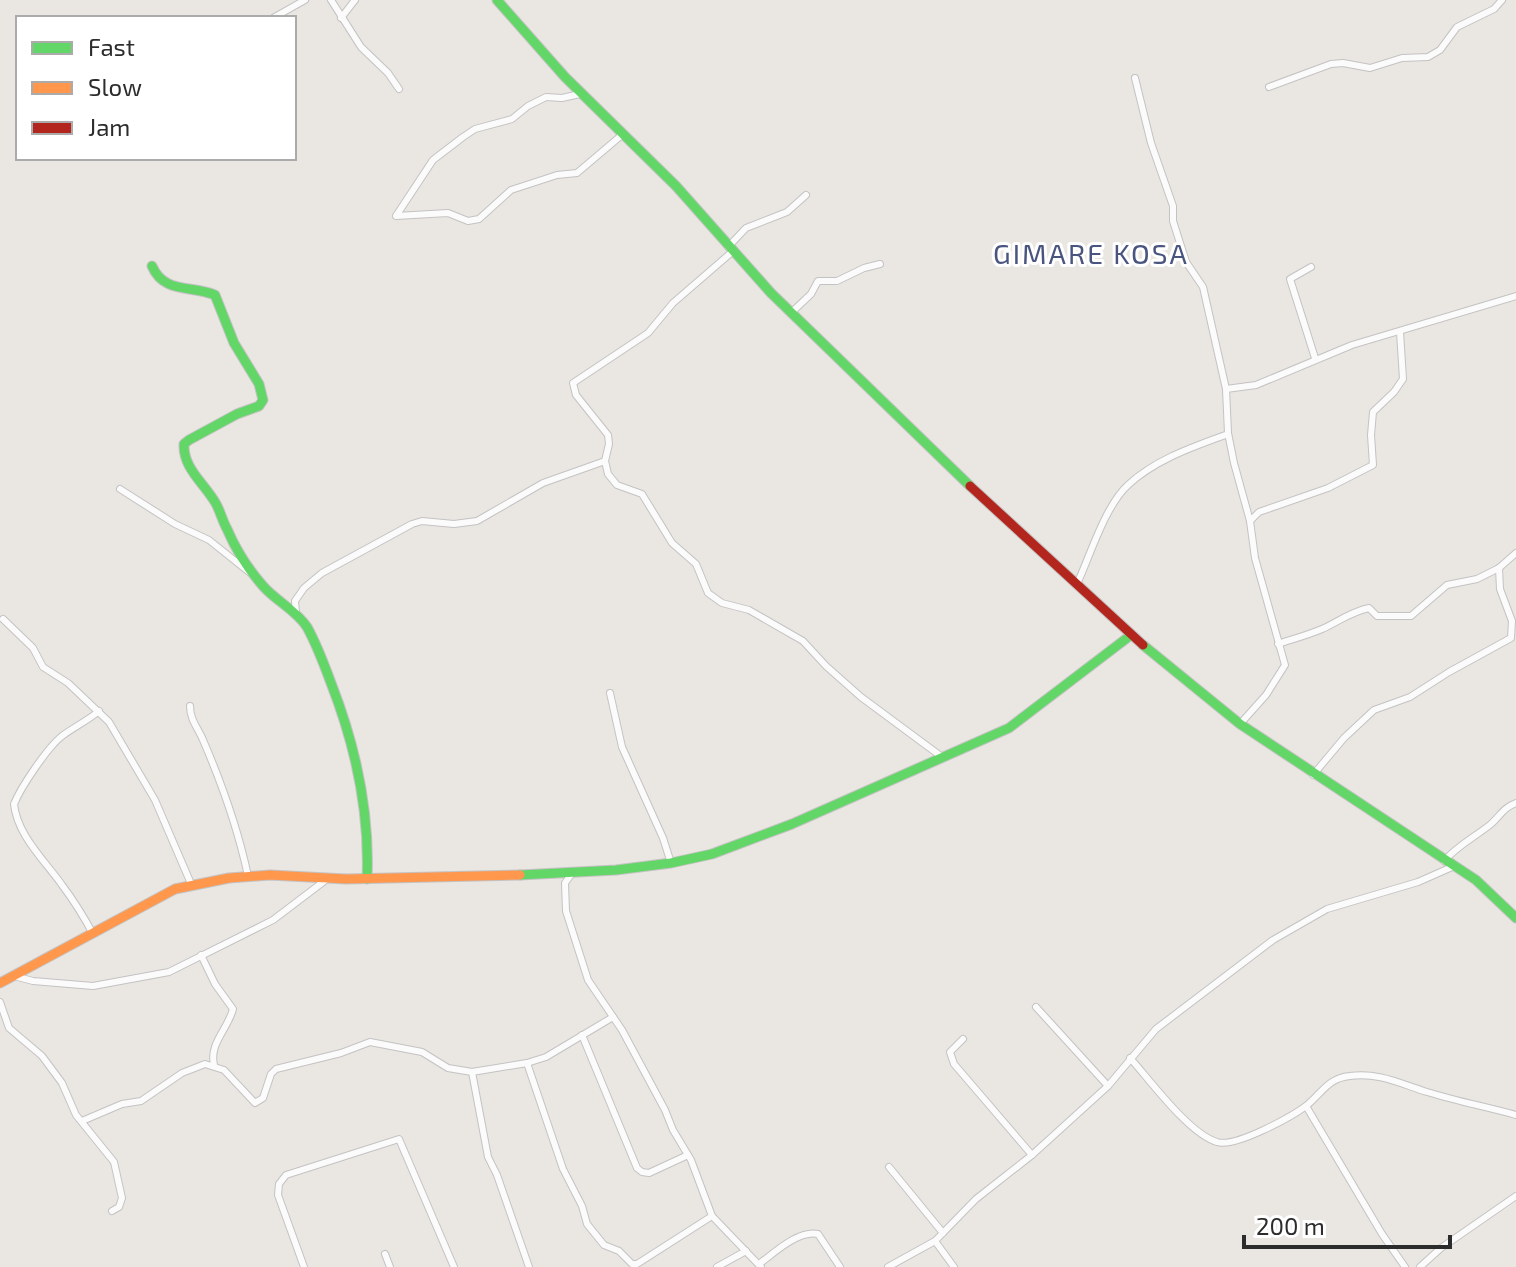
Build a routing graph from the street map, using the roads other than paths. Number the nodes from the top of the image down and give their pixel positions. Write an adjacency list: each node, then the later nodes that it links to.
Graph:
1 (305, 0): 6 (street)
2 (331, 0): 7 (street)
3 (355, 0): 7 (street)
4 (497, 0): 11 (street)
5 (1502, 0): 9 (street)
6 (277, 16)
7 (341, 18): 10 (street)
8 (1135, 78): 22 (street)
9 (1269, 87)
10 (399, 89)
11 (580, 94): 12 (street); 12 (street)
12 (623, 134): 14 (street)
13 (806, 195): 14 (street)
14 (730, 250): 19 (street); 24 (street)
15 (880, 264): 19 (street)
16 (152, 266): 29 (street)
17 (1311, 267): 21 (street)
18 (1516, 296): 20 (street)
19 (791, 313): 30 (street)
20 (1400, 332): 21 (street); 26 (street)
21 (1315, 358): 22 (street)
22 (1226, 389): 23 (street)
23 (1228, 434): 26 (street); 30 (street)
24 (605, 461): 31 (street); 39 (street)
25 (120, 489): 29 (street)
26 (1250, 521): 34 (street)
27 (1516, 553): 28 (street)
28 (1499, 568): 34 (street); 40 (street)
29 (252, 573): 31 (street)
30 (1077, 584): 33 (street)
31 (296, 612): 48 (street)
32 (3, 619): 37 (street)
33 (1131, 635): 38 (street); 39 (street)
34 (1278, 644): 38 (street)
35 (610, 693): 42 (street)
36 (190, 706): 46 (street)
37 (99, 711): 50 (street); 52 (street)
38 (1240, 724): 40 (street)
39 (942, 757): 42 (street)
40 (1313, 775): 43 (street)
41 (1516, 803): 43 (street)
42 (671, 863): 45 (street)
43 (1448, 864): 51 (street); 61 (street)
44 (557, 872): 45 (street); 48 (street); 49 (street)
45 (573, 872): 49 (street)
46 (248, 876): 47 (street); 50 (street)
47 (327, 879): 48 (street); 53 (street)
48 (367, 879)
49 (565, 883): 58 (street)
50 (192, 886): 52 (street)
51 (1516, 918)
52 (93, 934): 54 (street)
53 (201, 955): 54 (street); 62 (street)
54 (14, 976): 55 (street)
55 (0, 983)
56 (0, 1002): 68 (street)
57 (1036, 1007): 65 (street)
58 (613, 1017): 59 (street); 69 (street)
59 (582, 1035): 63 (street); 69 (street)
60 (963, 1039): 70 (street)
61 (1130, 1058): 65 (street); 66 (street)
62 (211, 1063): 64 (street); 68 (street)
63 (527, 1063): 64 (street); 74 (street)
64 (472, 1072): 83 (street)
65 (1108, 1086): 70 (street)
66 (1306, 1106): 67 (street); 88 (street)
67 (1516, 1115)
68 (82, 1121): 73 (street)
69 (688, 1155): 74 (street)
70 (1032, 1155): 75 (street)
71 (889, 1167): 75 (street)
72 (1516, 1196): 89 (street)
73 (112, 1211)
74 (712, 1216): 77 (street)
75 (943, 1233): 76 (street)
76 (935, 1241): 86 (street); 87 (street)
77 (746, 1251): 79 (street); 84 (street)
78 (385, 1254): 81 (street)
79 (760, 1266): 85 (street)
80 (304, 1267): 82 (street)
81 (390, 1267)
82 (454, 1267)
83 (529, 1267)
84 (717, 1267)
85 (840, 1267)
86 (888, 1267)
87 (954, 1267)
88 (1405, 1267)
89 (1420, 1267)

